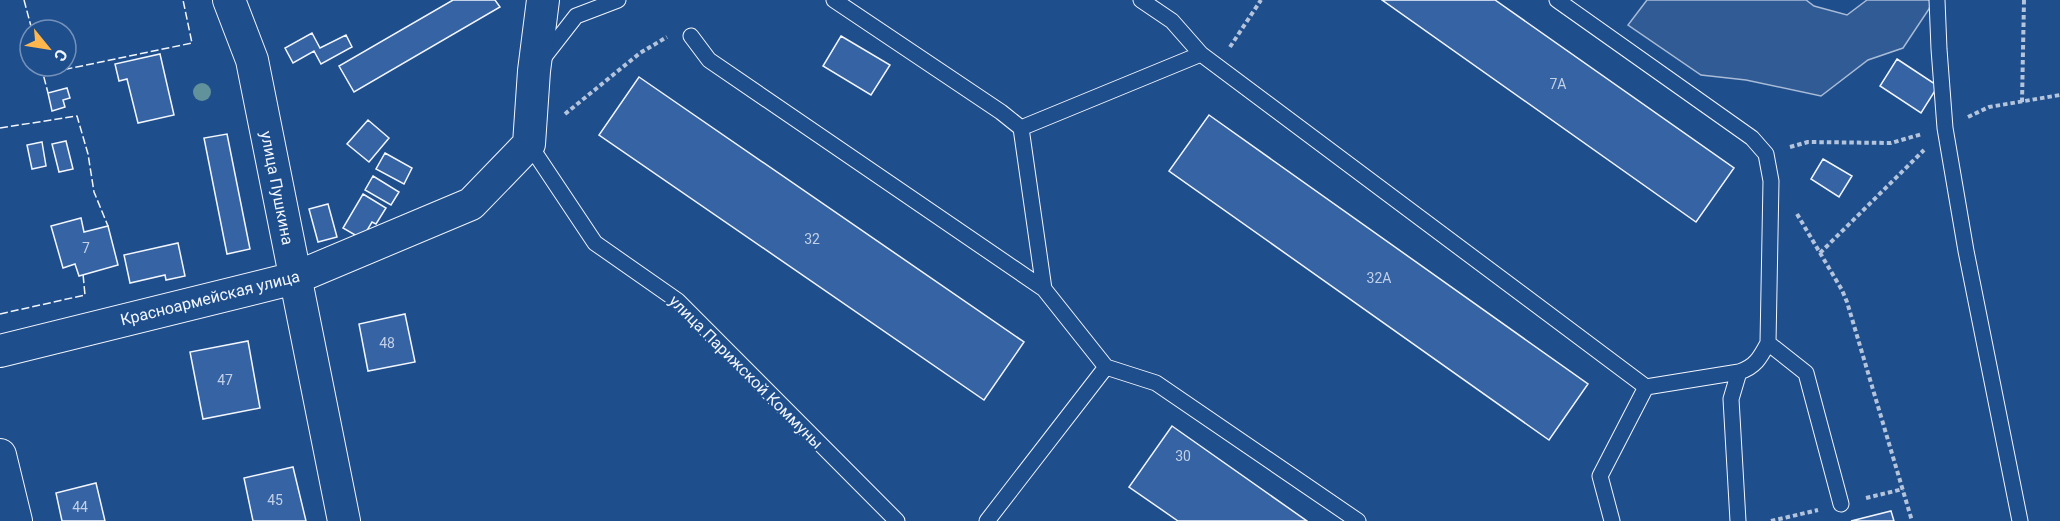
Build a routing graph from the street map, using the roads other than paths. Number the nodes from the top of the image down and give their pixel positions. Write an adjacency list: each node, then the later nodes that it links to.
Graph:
1 (229, 0): 13 (street, улица Пушкина)
2 (543, 0): 10 (street)
3 (618, 0): 10 (lane)
4 (834, 0): 11 (lane)
5 (1141, 0): 9 (lane)
6 (1557, 0): 15 (lane)
7 (1937, 0): 29 (lane)
8 (691, 36): 14 (lane)
9 (1201, 54): 11 (lane); 19 (lane)
10 (534, 71): 12 (street)
11 (1021, 128): 14 (lane)
12 (529, 144): 13 (street, Красноармейская улица); 24 (lane, улица Парижской Коммуны)
13 (295, 279): 16 (street, Красноармейская улица); 23 (street, улица Пушкина)
14 (1044, 289): 17 (lane)
15 (1768, 343): 18 (lane); 21 (lane)
16 (0, 351)
17 (1106, 367): 25 (lane); 26 (lane)
18 (1738, 372): 19 (lane); 28 (lane)
19 (1646, 387): 27 (lane)
20 (0, 455): 22 (street)
21 (1841, 504)
22 (16, 521)
23 (344, 521)
24 (897, 521)
25 (987, 521)
26 (1358, 521)
27 (1612, 521)
28 (1738, 521)
29 (2020, 521)

